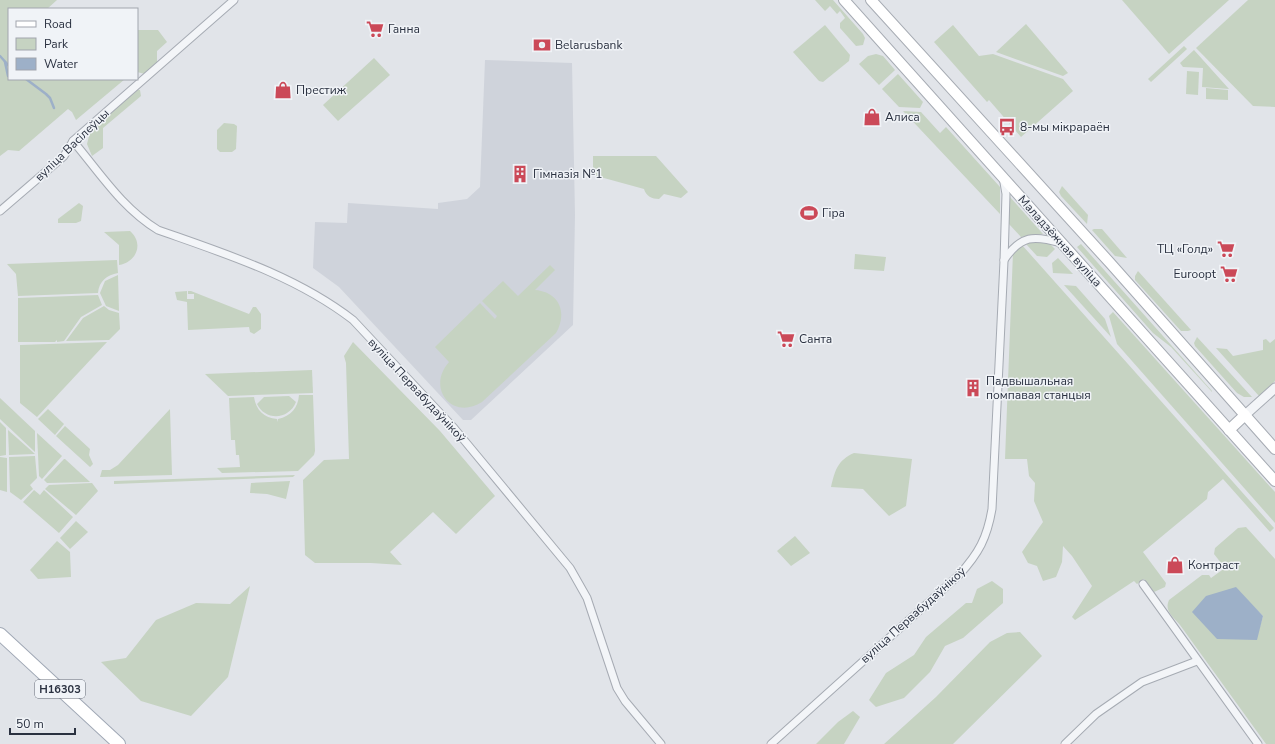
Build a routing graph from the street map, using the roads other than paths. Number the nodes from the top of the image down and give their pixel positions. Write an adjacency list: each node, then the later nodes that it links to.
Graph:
1 (234, 0): 4 (street, вуліца Васілеўцы)
2 (844, 0): 5 (main road, Маладзёжная вуліца)
3 (871, 0): 10 (main road, Маладзёжная вуліца)
4 (73, 141): 6 (street, вуліца Васілеўцы); 18 (street, вуліца Первабудаўнікоў)
5 (1003, 177): 7 (main road, Маладзёжная вуліца); 8 (street, вуліца Первабудаўнікоў)
6 (0, 211)
7 (1062, 244): 8 (street); 11 (main road, Маладзёжная вуліца)
8 (1004, 260): 19 (street, вуліца Первабудаўнікоў)
9 (1275, 388): 10 (street)
10 (1245, 415): 11 (main road); 12 (main road, Маладзёжная вуліца)
11 (1229, 430): 13 (main road, Маладзёжная вуліца)
12 (1275, 449)
13 (1275, 481)
14 (1142, 584): 16 (street)
15 (0, 634): 17 (main road, Н16303)
16 (1197, 661): 20 (street); 21 (street)
17 (119, 744)
18 (661, 744)
19 (771, 744)
20 (1064, 744)
21 (1258, 744)

